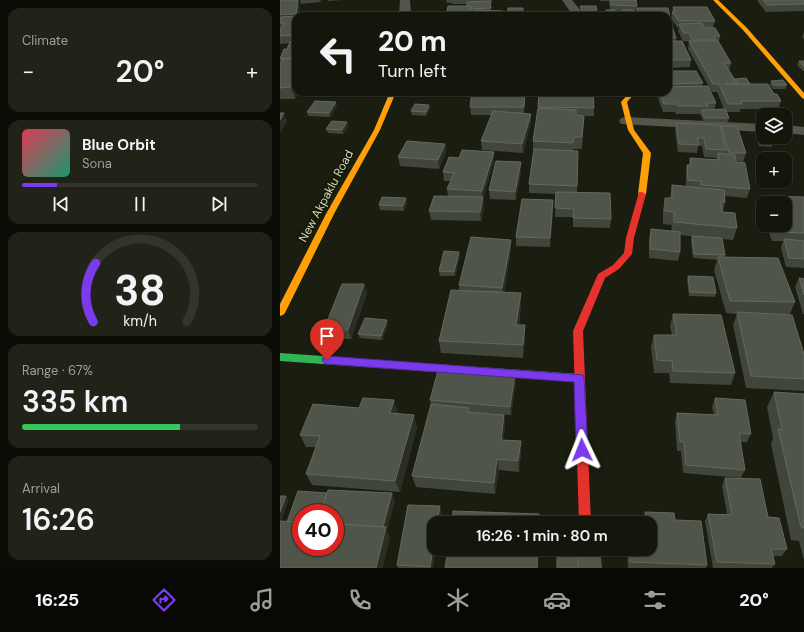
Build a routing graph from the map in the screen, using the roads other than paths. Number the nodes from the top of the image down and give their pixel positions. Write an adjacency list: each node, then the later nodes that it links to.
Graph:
1 (405, 0): 4 (street)
2 (567, 0): 5 (street)
3 (715, 0): 8 (street)
4 (405, 12)
5 (576, 12)
6 (391, 96): 13 (street, New Akpaklu Road)
7 (629, 96): 9 (street)
8 (804, 97)
9 (626, 121): 10 (street); 15 (street)
10 (756, 128)
11 (792, 130): 12 (street)
12 (804, 131)
13 (280, 313)
14 (280, 357): 15 (street)
15 (579, 378): 16 (street)
16 (585, 516)
17 (586, 556): 18 (street)
18 (587, 568)

